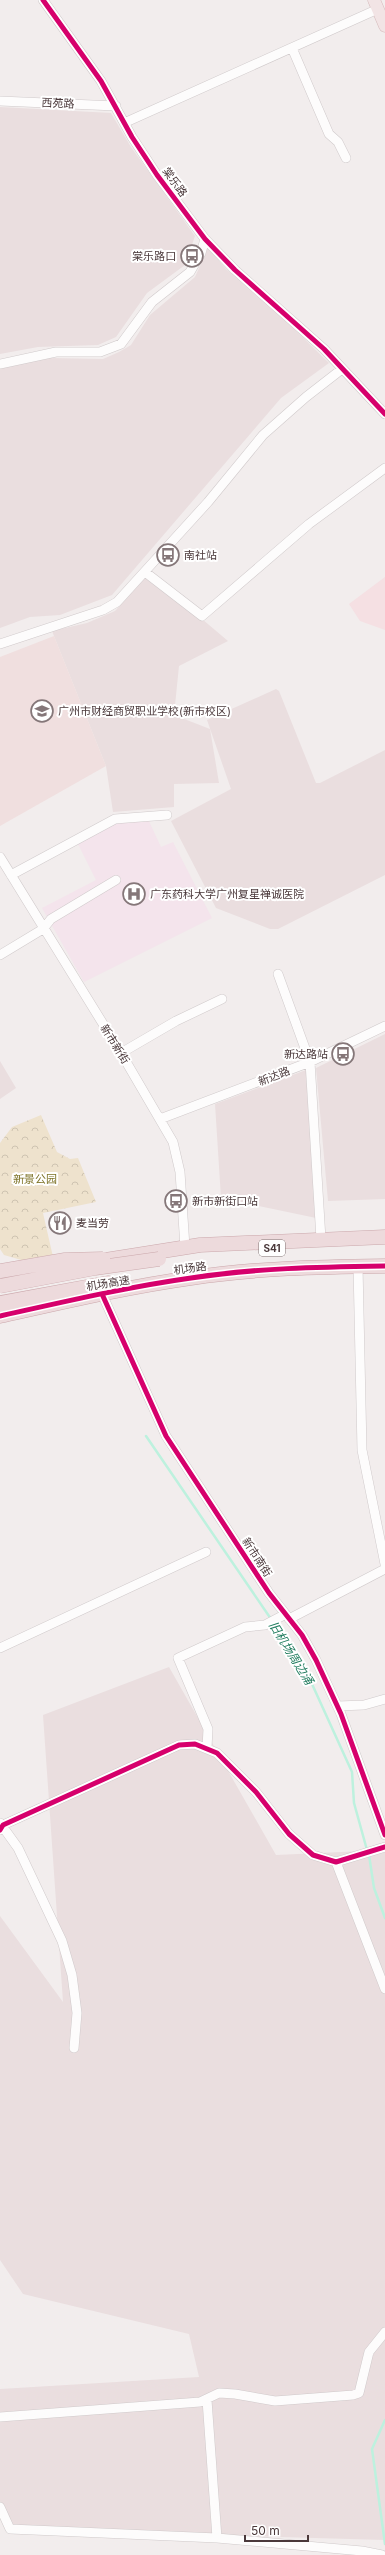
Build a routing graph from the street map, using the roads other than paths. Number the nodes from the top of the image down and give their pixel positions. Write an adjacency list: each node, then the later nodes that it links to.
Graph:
1 (43, 0): 6 (street, 棠乐路)
2 (376, 5): 3 (main road); 4 (street)
3 (385, 26)
4 (292, 48): 7 (street); 8 (street)
5 (0, 101): 6 (street, 西苑路)
6 (116, 106): 7 (street, 棠乐路)
7 (124, 123): 9 (street, 棠乐路)
8 (346, 158)
9 (205, 238): 10 (street); 11 (street, 棠乐路)
10 (0, 364)
11 (342, 369): 12 (street); 14 (street)
12 (385, 414)
13 (385, 468): 14 (street)
14 (145, 572): 15 (street)
15 (0, 644)
16 (167, 815): 18 (street)
17 (0, 856): 18 (street, 新市新街)
18 (11, 875): 20 (street, 新市新街)
19 (116, 880): 20 (street)
20 (43, 929): 21 (street); 25 (street, 新市新街)
21 (0, 955)
22 (278, 974): 26 (street)
23 (222, 999): 25 (street)
24 (385, 1026): 26 (street, 新达路)
25 (121, 1053): 27 (street, 新市新街)
26 (310, 1062): 27 (street, 新达路); 29 (street)
27 (160, 1119): 31 (street, 新市新街)
28 (385, 1237): 29 (highway, 机场路)
29 (321, 1238): 31 (highway, 机场路)
30 (385, 1244): 32 (highway, 机场高速 / S41)
31 (185, 1247): 37 (highway, 机场路)
32 (160, 1258): 36 (highway, bridge); 37 (highway, 机场高速 / S41, bridge)
33 (385, 1261): 39 (highway, 机场高速 / S41)
34 (358, 1266): 35 (highway, 机场路); 38 (highway, 机场路); 42 (street)
35 (385, 1266)
36 (0, 1271)
37 (0, 1285)
38 (102, 1294): 40 (highway, 机场路); 44 (street, 新市南街)
39 (0, 1303)
40 (0, 1316)
41 (206, 1552): 45 (street)
42 (385, 1564)
43 (385, 1569): 44 (street)
44 (284, 1617): 47 (street, 新市南街); 48 (street)
45 (0, 1648)
46 (385, 1699): 47 (street)
47 (338, 1706): 50 (street, 新市南街)
48 (207, 1748): 49 (street); 52 (street)
49 (1, 1826): 54 (street)
50 (385, 1835)
51 (382, 1848): 52 (street)
52 (336, 1862): 53 (street)
53 (385, 1989)
54 (74, 2048)
55 (385, 2332): 56 (street)
56 (207, 2400): 57 (street); 59 (street)
57 (0, 2417)
58 (0, 2507): 59 (street)
59 (217, 2538): 60 (street)
60 (362, 2553): 61 (street)
61 (378, 2554)

